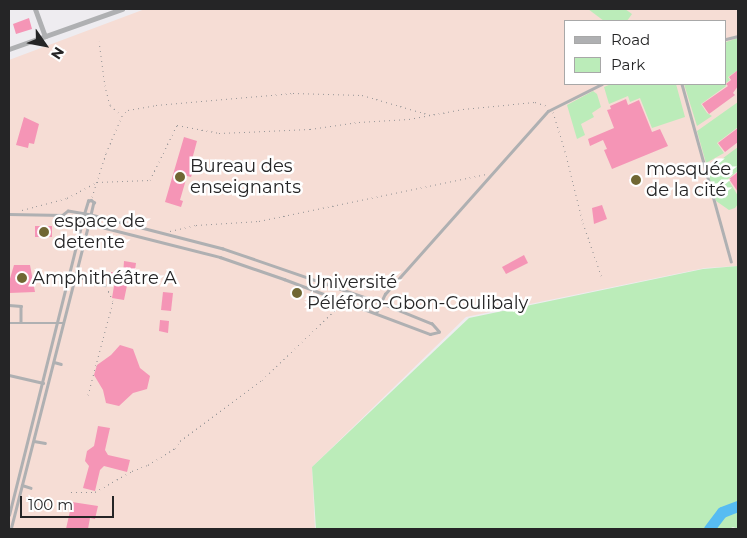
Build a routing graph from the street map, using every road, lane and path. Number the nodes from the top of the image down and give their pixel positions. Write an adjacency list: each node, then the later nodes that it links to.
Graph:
1 (35, 9): 4 (street)
2 (122, 9): 3 (street)
3 (111, 11): 4 (street)
4 (45, 36): 6 (street)
5 (99, 41): 11 (path)
6 (9, 49)
7 (600, 85): 9 (lane)
8 (682, 85): 25 (lane)
9 (551, 109): 10 (path); 12 (lane); 27 (path)
10 (431, 115): 11 (path); 13 (path)
11 (122, 116): 13 (path)
12 (493, 175): 22 (path); 29 (lane)
13 (97, 182): 14 (path); 16 (path)
14 (91, 200): 17 (lane); 19 (lane)
15 (9, 214): 16 (lane)
16 (15, 214): 18 (lane)
17 (84, 214): 18 (lane); 19 (lane); 20 (lane)
18 (63, 215): 20 (lane)
19 (91, 215): 21 (lane); 22 (lane)
20 (82, 222): 21 (lane); 35 (lane)
21 (90, 224): 24 (lane); 26 (lane)
22 (162, 235): 23 (lane)
23 (223, 249): 24 (lane); 29 (lane)
24 (220, 257): 30 (lane)
25 (731, 261)
26 (76, 276): 28 (lane); 36 (lane)
27 (602, 278)
28 (105, 284): 41 (path)
29 (380, 303): 32 (lane); 32 (lane)
30 (354, 304): 32 (lane); 50 (path)
31 (9, 305): 33 (lane)
32 (376, 313)
33 (21, 322): 34 (lane); 35 (lane)
34 (9, 323)
35 (58, 323): 36 (lane); 40 (lane)
36 (64, 323): 37 (lane)
37 (54, 362): 38 (lane); 43 (lane)
38 (61, 364)
39 (9, 375): 40 (lane)
40 (43, 383): 42 (lane)
41 (88, 395)
42 (38, 401): 43 (lane); 48 (lane)
43 (44, 402): 44 (lane)
44 (34, 441): 45 (lane); 46 (lane)
45 (45, 443)
46 (22, 485): 47 (lane); 49 (lane)
47 (31, 488)
48 (16, 490): 49 (lane); 51 (lane)
49 (21, 492): 52 (lane)
50 (71, 492)
51 (9, 514)
52 (10, 529)

